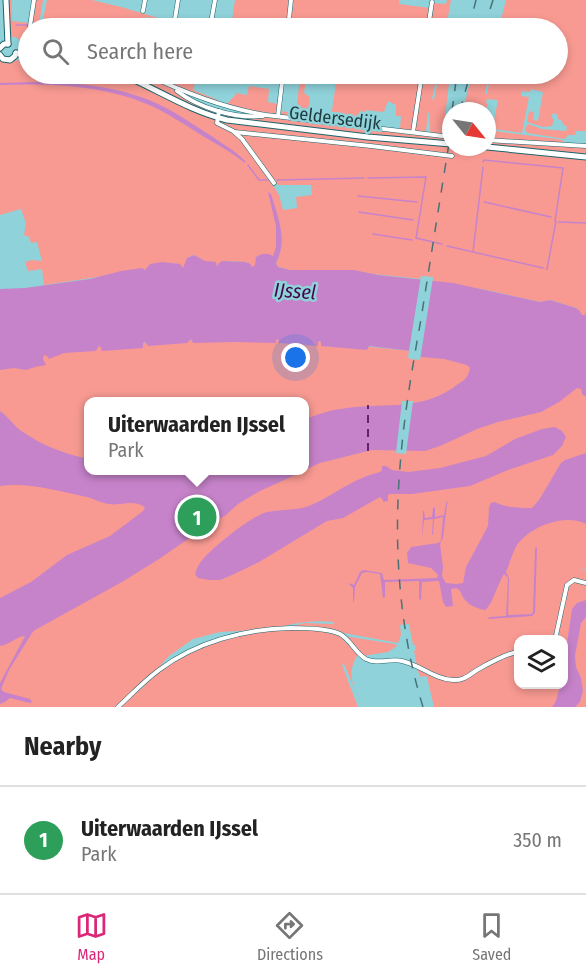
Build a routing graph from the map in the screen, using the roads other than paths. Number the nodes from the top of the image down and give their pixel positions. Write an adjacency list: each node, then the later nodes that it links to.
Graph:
1 (6, 0): 14 (main road)
2 (34, 0): 9 (street)
3 (145, 0): 8 (street)
4 (178, 0): 10 (street)
5 (215, 0): 11 (street)
6 (291, 0): 12 (street)
7 (432, 2): 13 (street)
8 (143, 11)
9 (31, 18)
10 (175, 18)
11 (212, 18)
12 (289, 18)
13 (430, 18)
14 (8, 44): 15 (main road); 16 (main road)
15 (0, 48)
16 (16, 53): 17 (main road)
17 (0, 55)
18 (142, 84): 23 (main road, Geldersedijk)
19 (166, 84): 22 (street, Geldersedijk)
20 (282, 84): 25 (street)
21 (420, 84): 27 (street)
22 (174, 88): 23 (street, Geldersedijk); 24 (street, Geldersedijk)
23 (218, 114): 24 (street, Geldersedijk); 26 (street, Geldersedijk); 30 (main road, Geldersedijk)
24 (266, 115): 25 (street, Geldersedijk)
25 (278, 116): 27 (street, Geldersedijk)
26 (235, 132): 33 (street, Geldersedijk); 35 (street, Geldersedijk)
27 (413, 132): 28 (street, Geldersedijk)
28 (442, 136)
29 (496, 141): 31 (street)
30 (442, 143)
31 (586, 147)
32 (496, 148): 34 (main road)
33 (442, 155)
34 (586, 157)
35 (273, 183)
36 (586, 583): 37 (street)
37 (556, 635)
38 (514, 653): 39 (street)
39 (118, 707)

